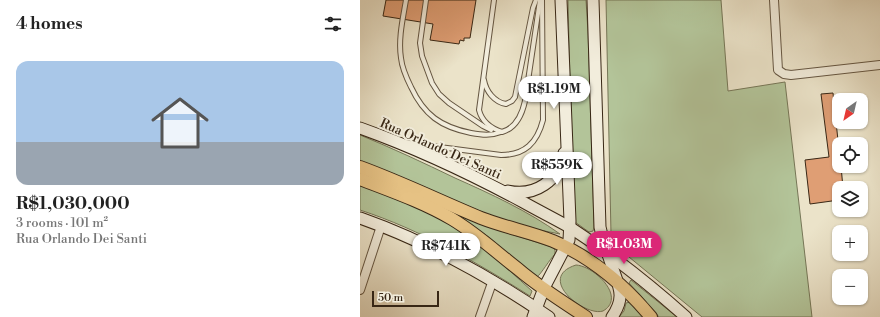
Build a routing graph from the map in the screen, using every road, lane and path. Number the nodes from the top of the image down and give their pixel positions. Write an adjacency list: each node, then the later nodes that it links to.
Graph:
1 (406, 0): 12 (lane)
2 (426, 0): 12 (lane)
3 (494, 0): 10 (lane)
4 (536, 0): 10 (lane)
5 (541, 0): 12 (lane); 13 (lane)
6 (561, 0): 14 (main road)
7 (594, 0): 22 (main road)
8 (774, 0): 9 (street)
9 (880, 65)
10 (484, 78): 12 (lane)
11 (360, 128): 13 (main road, Rua Orlando Dei Santi)
12 (502, 132)
13 (392, 140): 17 (main road, Rua Orlando Dei Santi)
14 (567, 143): 17 (main road); 20 (main road)
15 (360, 167): 21 (main road)
16 (360, 179): 25 (main road)
17 (499, 189): 20 (main road, Rua Orlando Dei Santi)
18 (360, 218): 19 (main road)
19 (381, 226): 23 (main road); 26 (street)
20 (570, 228): 21 (main road); 22 (main road, Rua Orlando Dei Santi)
21 (566, 248): 24 (main road); 25 (main road)
22 (608, 254): 24 (main road); 33 (main road, Rua Orlando Dei Santi)
23 (493, 280): 27 (main road); 28 (street)
24 (619, 284): 31 (main road); 32 (main road)
25 (544, 288): 27 (main road); 30 (main road)
26 (360, 290)
27 (534, 312): 29 (main road)
28 (480, 317)
29 (550, 317)
30 (586, 317)
31 (612, 317)
32 (651, 317)
33 (686, 317)

